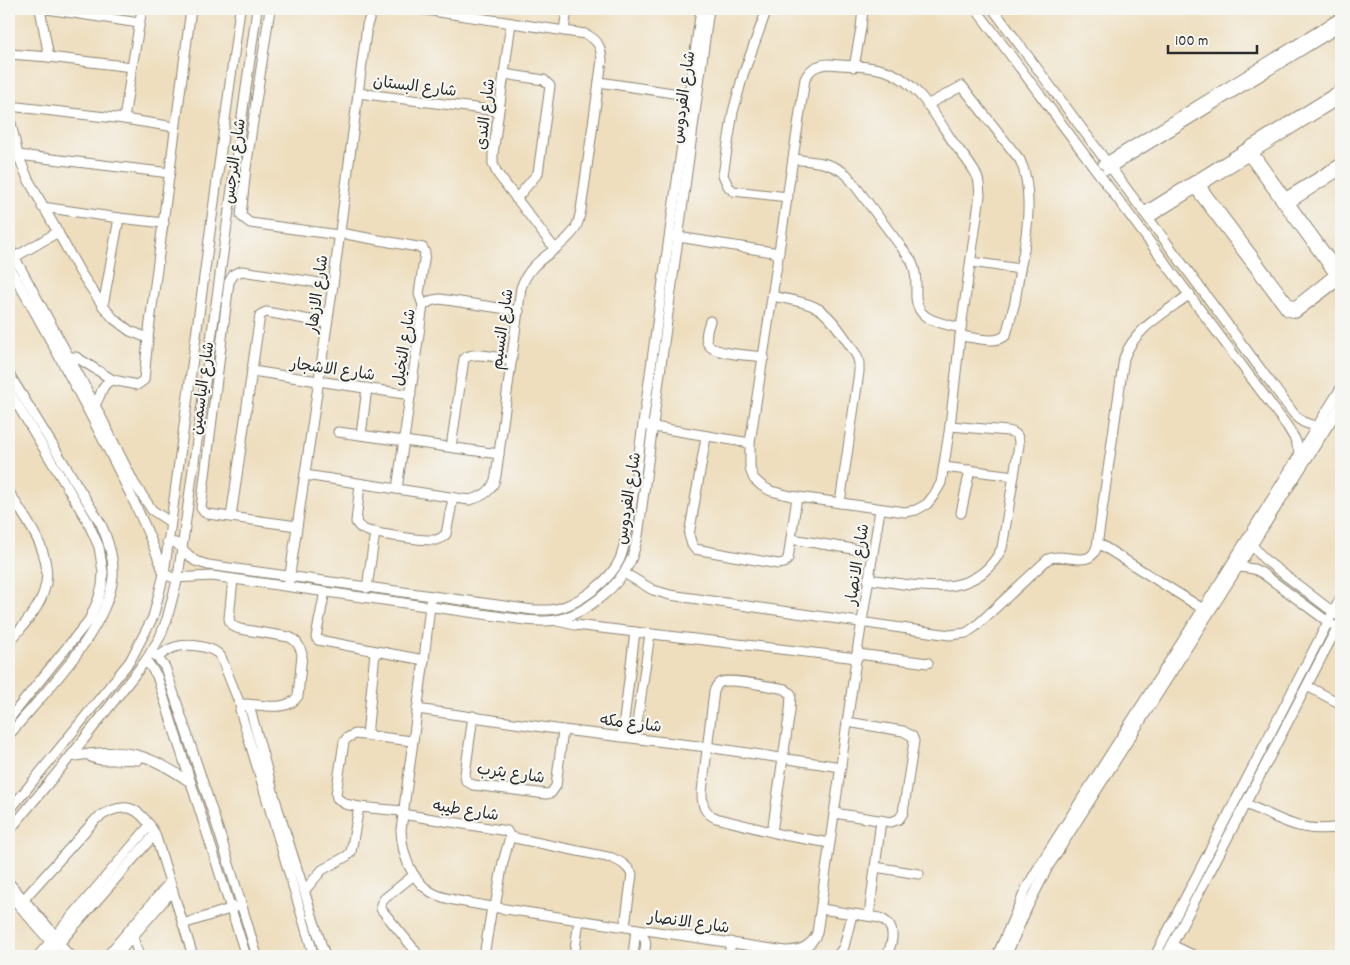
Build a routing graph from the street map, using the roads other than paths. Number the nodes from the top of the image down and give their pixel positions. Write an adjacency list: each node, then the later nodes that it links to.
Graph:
1 (40, 9): 25 (street)
2 (48, 9): 19 (street)
3 (142, 9): 19 (street)
4 (191, 9): 39 (street)
5 (240, 9): 123 (street)
6 (257, 9): 45 (street)
7 (270, 9): 46 (street, شارع النرجس)
8 (376, 9): 31 (street, شارع الازهار)
9 (420, 9): 17 (street)
10 (567, 9): 22 (street)
11 (701, 9): 23 (street, شارع الفردوس)
12 (709, 9): 23 (street, شارع الفردوس)
13 (767, 9): 51 (street)
14 (863, 9): 27 (street)
15 (976, 9): 48 (street)
16 (993, 9): 44 (street)
17 (461, 11): 20 (street)
18 (1341, 17): 44 (street)
19 (139, 23): 26 (street)
20 (511, 23): 22 (street); 28 (street, شارع الندى)
21 (1341, 26): 44 (street)
22 (564, 31): 29 (street, شارع النسيم)
23 (700, 43): 32 (street, شارع الفردوس)
24 (9, 54): 25 (street)
25 (49, 57): 26 (street)
26 (132, 67): 38 (street)
27 (854, 67): 34 (street); 42 (street)
28 (504, 74): 36 (street, شارع الندى); 52 (street)
29 (599, 82): 32 (street); 62 (street, شارع النسيم)
30 (1341, 89): 40 (street)
31 (358, 93): 36 (street, شارع البستان); 59 (street, شارع الازهار)
32 (693, 96): 60 (street, شارع الفردوس)
33 (1341, 98): 40 (street)
34 (928, 105): 65 (street); 68 (street)
35 (9, 106): 38 (street)
36 (498, 111): 52 (street, شارع الندى)
37 (9, 114): 41 (street)
38 (124, 119): 39 (street)
39 (175, 127): 49 (street)
40 (1247, 151): 50 (street); 53 (street); 69 (street)
41 (18, 155): 49 (street); 54 (street)
42 (794, 159): 51 (street); 80 (street)
43 (1341, 163): 53 (street)
44 (1109, 164): 48 (street); 55 (street)
45 (235, 166): 46 (street); 73 (street)
46 (246, 168): 59 (street, شارع النرجس)
47 (1341, 170): 53 (street)
48 (1098, 171): 71 (street)
49 (170, 173): 57 (street)
50 (1195, 184): 55 (street); 69 (street)
51 (788, 197): 63 (street)
52 (516, 199): 62 (street, شارع الندى)
53 (1288, 200): 69 (street)
54 (42, 207): 56 (street); 58 (street)
55 (1147, 215): 97 (street)
56 (119, 218): 57 (street); 76 (street)
57 (164, 223): 81 (street)
58 (58, 232): 64 (street); 76 (street)
59 (339, 234): 70 (street, شارع الازهار); 75 (street)
60 (674, 236): 63 (street); 95 (street, شارع الفردوس)
61 (9, 247): 64 (street)
62 (555, 248): 77 (street, شارع النسيم)
63 (779, 253): 72 (street)
64 (14, 256): 66 (street)
65 (971, 262): 68 (street); 80 (street)
66 (20, 266): 67 (street); 83 (street)
67 (10, 269): 83 (street)
68 (1020, 269): 80 (street)
69 (1339, 273)
70 (333, 285): 74 (street, شارع الياسمين); 79 (street, شارع الازهار)
71 (1190, 294): 107 (street); 128 (street)
72 (773, 296): 82 (street); 119 (street)
73 (216, 298): 74 (street); 103 (street)
74 (227, 299): 100 (street, شارع الياسمين)
75 (423, 305): 77 (street, شارع النخيل); 92 (street, شارع النخيل)
76 (103, 306): 81 (street)
77 (519, 311): 84 (street, شارع النسيم)
78 (710, 321): 82 (street)
79 (327, 323): 85 (street); 88 (street, شارع الازهار)
80 (961, 332): 96 (street)
81 (148, 338): 87 (street)
82 (764, 357): 104 (street)
83 (65, 358): 87 (street); 94 (street)
84 (512, 360): 105 (street); 108 (street, شارع النسيم)
85 (252, 372): 88 (street, شارع الاشجار); 122 (street)
86 (9, 374): 106 (street)
87 (113, 380): 94 (street)
88 (319, 380): 89 (street, شارع الاشجار); 112 (street, شارع الازهار)
89 (367, 388): 92 (street, شارع الاشجار); 99 (street)
90 (1341, 388): 97 (street)
91 (9, 391): 106 (street)
92 (411, 394): 102 (street, شارع النخيل)
93 (1341, 405): 97 (street)
94 (91, 408): 123 (street); 134 (street)
95 (648, 426): 101 (street); 133 (street, شارع الفردوس); 142 (street, شارع الفردوس)
96 (950, 426): 110 (street); 113 (street)
97 (1320, 429): 107 (street); 109 (street)
98 (338, 432): 99 (street)
99 (361, 435): 102 (street)
100 (209, 436): 103 (street); 122 (street, شارع الياسمين)
101 (706, 437): 104 (street); 126 (street)
102 (404, 441): 105 (street); 115 (street, شارع النخيل)
103 (196, 443): 130 (street)
104 (750, 443): 117 (street)
105 (451, 447): 108 (street)
106 (52, 453): 165 (street); 168 (street)
107 (1300, 453): 109 (street); 138 (street)
108 (499, 454): 118 (street, شارع النسيم)
109 (1304, 465): 129 (street)
110 (944, 467): 111 (street); 120 (street)
111 (970, 470): 113 (street); 121 (street)
112 (305, 475): 114 (street, شارع النسيم); 124 (street, شارع الازهار)
113 (1014, 476): 137 (street)
114 (360, 484): 115 (street, شارع النسيم); 125 (street)
115 (397, 489): 118 (street, شارع النسيم)
116 (9, 492): 153 (street)
117 (797, 497): 119 (street); 126 (street)
118 (453, 498): 125 (street)
119 (840, 503): 120 (street)
120 (880, 510): 131 (street, شارع الانصار)
121 (961, 513)
122 (231, 517): 124 (street, شارع الياسمين)
123 (170, 522): 127 (street)
124 (297, 526): 139 (street, شارع الازهار)
125 (375, 532): 140 (street)
126 (791, 539): 131 (street)
127 (168, 542): 130 (street, شارع الفردوس); 134 (street)
128 (1098, 543): 145 (street); 148 (street)
129 (1253, 546): 132 (street); 146 (street)
130 (182, 547): 135 (street); 139 (street, شارع الفردوس)
131 (872, 552): 137 (street, شارع الانصار)
132 (1240, 567): 138 (street); 149 (street)
133 (624, 573): 147 (street, شارع الفردوس); 148 (street)
134 (164, 574): 135 (street, شارع الفردوس); 178 (street)
135 (178, 578): 136 (street, شارع الفردوس); 155 (street)
136 (234, 579): 139 (street, شارع الفردوس); 162 (street)
137 (868, 579): 148 (street, شارع الانصار)
138 (1226, 581): 145 (street); 236 (street)
139 (289, 582): 140 (street, شارع الفردوس); 141 (street, شارع الفردوس)
140 (367, 588): 142 (street, شارع الفردوس)
141 (325, 591): 144 (street, شارع الفردوس); 154 (street)
142 (431, 596): 144 (street, شارع الانصار)
143 (1341, 597): 146 (street)
144 (430, 608): 147 (street, شارع الفردوس); 158 (street, شارع الانصار)
145 (1203, 609): 235 (street)
146 (1333, 612): 149 (street); 150 (street)
147 (554, 620): 151 (street)
148 (862, 622): 156 (street, شارع الانصار)
149 (1328, 622): 150 (street); 237 (street)
150 (1340, 622): 160 (street)
151 (635, 632): 152 (street); 170 (street)
152 (650, 634): 156 (street); 171 (street)
153 (9, 643)
154 (375, 652): 158 (street); 169 (street)
155 (155, 654): 157 (street); 162 (street); 201 (street)
156 (858, 656): 159 (street); 166 (street, شارع الانصار)
157 (146, 660): 174 (street); 177 (street)
158 (424, 660): 163 (street, شارع الانصار)
159 (928, 663)
160 (1307, 686): 161 (street); 180 (street)
161 (1341, 704)
162 (244, 706): 198 (street); 225 (street)
163 (417, 709): 164 (street, شارع مكه); 172 (street, شارع الانصار)
164 (474, 716): 167 (street, شارع مكه); 167 (street, شارع يثرب)
165 (9, 719)
166 (847, 722): 176 (street, شارع الانصار); 185 (street)
167 (563, 730): 170 (street, شارع مكه)
168 (9, 735)
169 (367, 736): 172 (street); 181 (street)
170 (622, 736): 171 (street, شارع مكه)
171 (635, 737): 173 (street, شارع مكه)
172 (412, 741): 183 (street, شارع الانصار)
173 (707, 747): 175 (street, شارع مكه); 175 (street); 189 (street)
174 (70, 757): 177 (street); 179 (street)
175 (782, 759): 176 (street, شارع مكه); 189 (street)
176 (841, 767): 184 (street, شارع الانصار)
177 (190, 782): 203 (street)
178 (29, 786): 179 (street); 182 (street)
179 (39, 794): 188 (street)
180 (1246, 804): 187 (street); 216 (street)
181 (359, 807): 183 (street, شارع طيبه); 198 (street)
182 (9, 810)
183 (402, 812): 191 (street, شارع طيبه); 195 (street, شارع الانصار)
184 (834, 813): 185 (street); 192 (street, شارع الانصار)
185 (881, 820): 193 (street)
186 (150, 825): 190 (street); 200 (street); 215 (street)
187 (1341, 827)
188 (9, 831)
189 (772, 832): 192 (street)
190 (155, 834): 197 (street); 215 (street)
191 (510, 837): 202 (street, شارع طيبه); 209 (street)
192 (830, 843): 204 (street, شارع الانصار)
193 (875, 867): 194 (street); 205 (street)
194 (919, 874)
195 (414, 875): 202 (street, شارع الانصار); 227 (street)
196 (9, 883): 200 (street)
197 (172, 886): 208 (street); 211 (street); 219 (street)
198 (305, 890): 226 (street)
199 (9, 894): 215 (street)
200 (24, 900): 215 (street)
201 (241, 906): 203 (street); 212 (street)
202 (493, 907): 207 (street, شارع الانصار); 228 (street, شارع طيبه)
203 (232, 909): 208 (street); 213 (street)
204 (822, 909): 205 (street); 214 (street, شارع الانصار)
205 (869, 916): 234 (street)
206 (851, 919): 233 (street)
207 (579, 920): 209 (street, شارع الانصار); 229 (street)
208 (183, 924): 222 (street)
209 (625, 926): 210 (street, شارع الانصار)
210 (636, 930): 214 (street, شارع الانصار); 230 (street); 231 (street)
211 (132, 937): 220 (street); 221 (street)
212 (251, 940): 213 (street); 224 (street)
213 (242, 942): 223 (street)
214 (731, 942): 232 (street)
215 (59, 945): 217 (street); 218 (street)
216 (1172, 945): 238 (street); 239 (street)
217 (38, 956)
218 (48, 956)
219 (107, 956)
220 (116, 956)
221 (139, 956)
222 (193, 956)
223 (246, 956)
224 (256, 956)
225 (314, 956)
226 (325, 956)
227 (418, 956)
228 (484, 956)
229 (574, 956)
230 (632, 956)
231 (644, 956)
232 (729, 956)
233 (837, 956)
234 (887, 956)
235 (997, 956)
236 (1006, 956)
237 (1154, 956)
238 (1166, 956)
239 (1195, 956)

